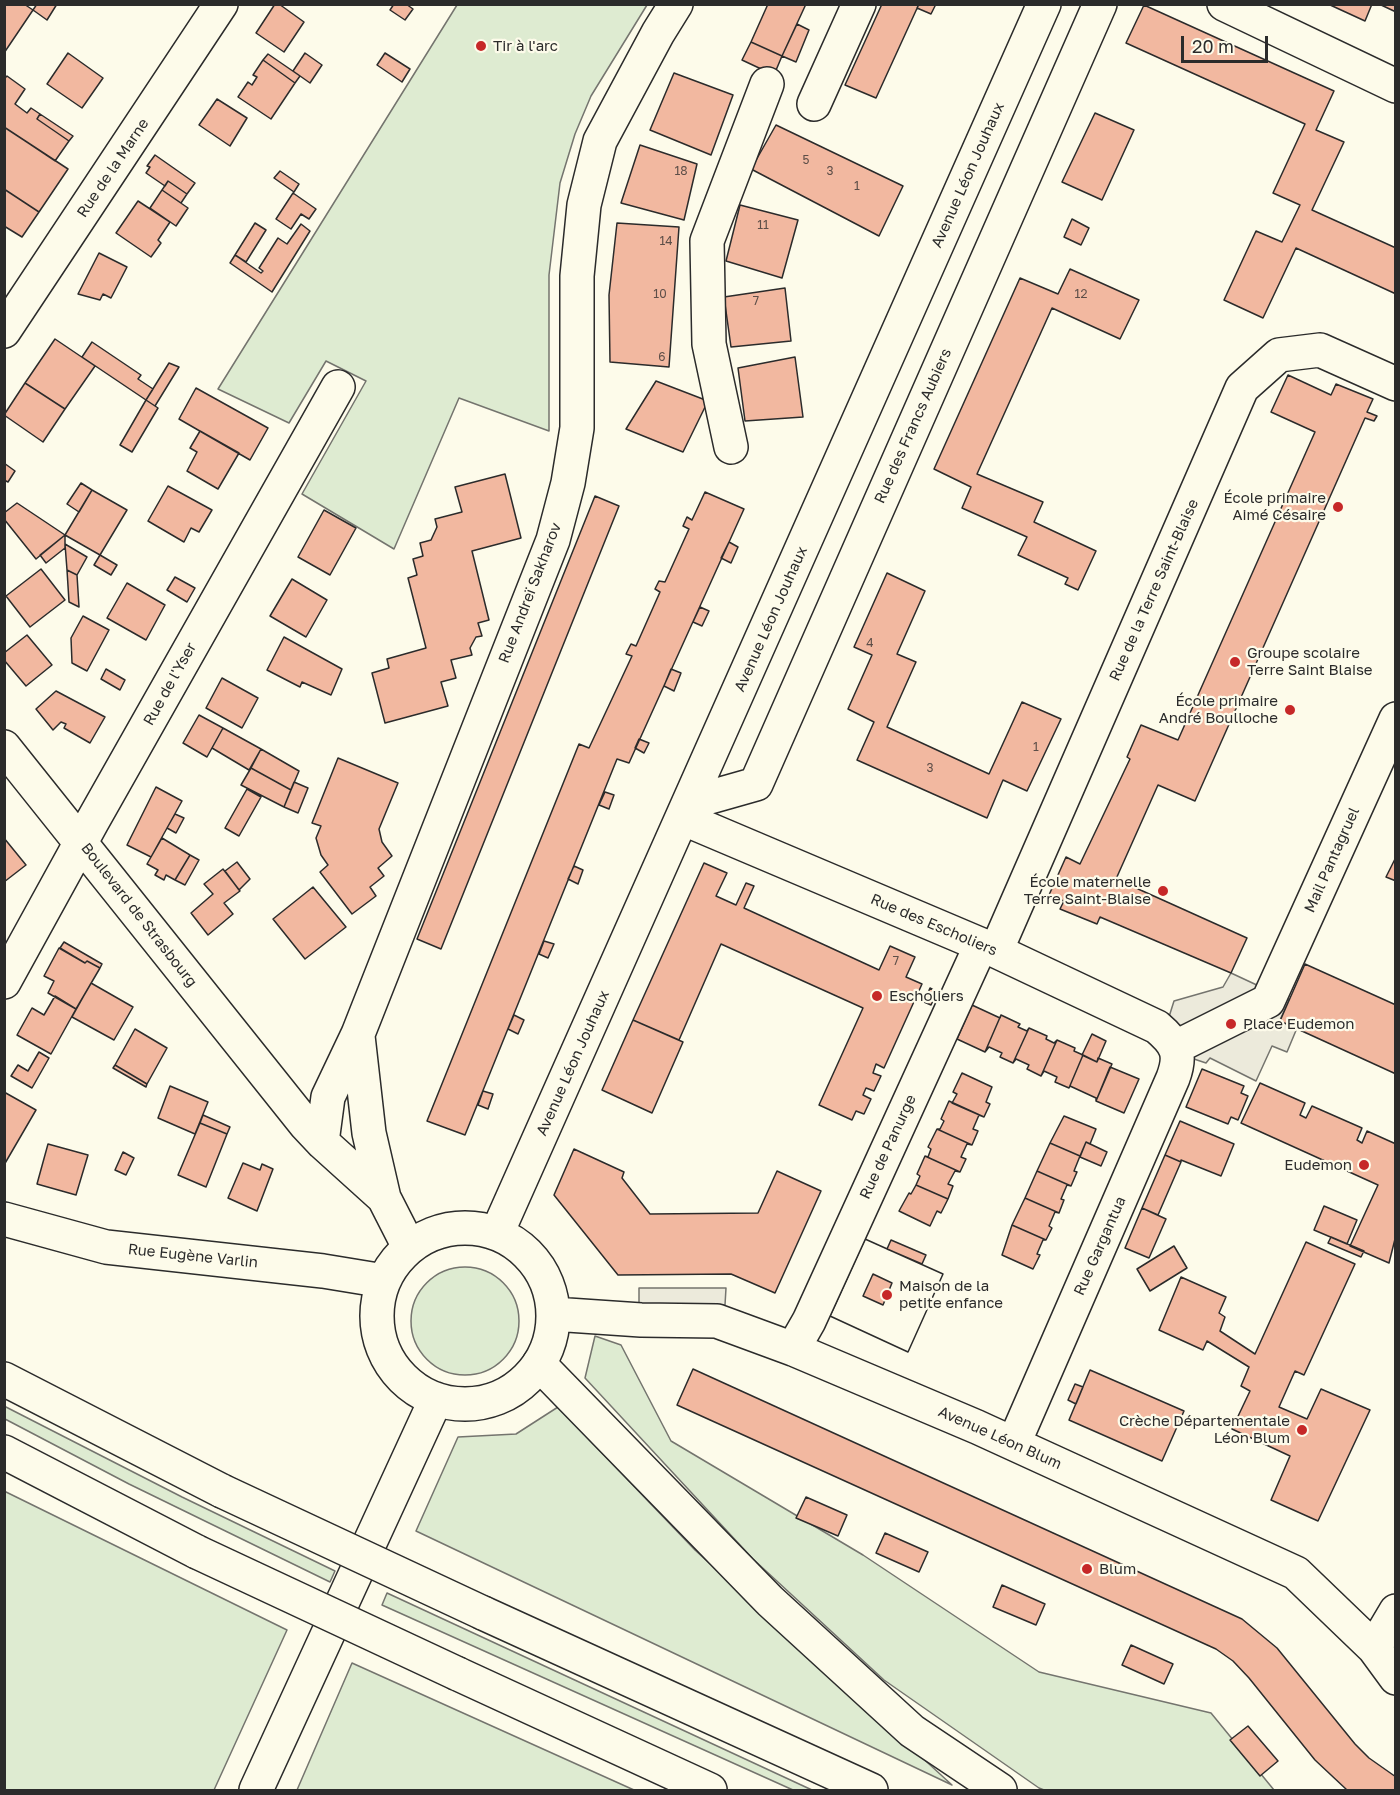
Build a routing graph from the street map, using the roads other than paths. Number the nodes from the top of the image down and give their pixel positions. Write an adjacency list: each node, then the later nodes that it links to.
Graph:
1 (221, 4): 10 (main road, Rue de la Marne)
2 (676, 4): 20 (main road, Rue Andreï Sakharov)
3 (859, 4): 9 (main road)
4 (1044, 4): 16 (main road, Avenue Léon Jouhaux)
5 (1100, 4): 16 (main road, Rue des Francs Aubiers)
6 (1224, 4): 8 (main road)
7 (767, 84): 13 (main road)
8 (1395, 86)
9 (814, 104)
10 (4, 331)
11 (1395, 384): 18 (main road, Rue de la Terre Saint-Blaise)
12 (338, 387): 17 (main road, Rue de l'Yser)
13 (731, 447)
14 (1395, 719): 21 (main road, Mail Pantagruel)
15 (4, 747): 17 (main road, Boulevard de Strasbourg)
16 (685, 810): 18 (main road, Rue des Escholiers); 27 (main road, Avenue Léon Jouhaux)
17 (81, 843): 19 (main road, Rue de l'Yser); 22 (main road, Boulevard de Strasbourg)
18 (989, 948): 21 (main road, Rue des Escholiers); 31 (main road, Rue de Panurge)
19 (4, 982)
20 (358, 1034): 23 (main road, Rue Andreï Sakharov); 25 (main road, Rue Andreï Sakharov)
21 (1176, 1047): 35 (main road, Rue Gargantua)
22 (273, 1084): 23 (main road); 24 (main road, Boulevard de Strasbourg)
23 (328, 1097): 24 (main road, Rue Andreï Sakharov)
24 (322, 1142): 25 (main road, Boulevard de Strasbourg)
25 (384, 1198): 28 (main road, Rue Andreï Sakharov)
26 (4, 1219): 29 (main road, Rue Eugène Varlin)
27 (497, 1233): 28 (main road); 30 (main road)
28 (409, 1247): 29 (main road)
29 (384, 1281): 34 (main road)
30 (553, 1314): 31 (main road, Avenue Léon Blum); 32 (main road)
31 (793, 1349): 35 (main road, Avenue Léon Blum)
32 (539, 1364): 34 (main road); 43 (main road)
33 (4, 1379): 42 (main road, bridge)
34 (436, 1399): 40 (main road)
35 (1014, 1443): 38 (main road, Avenue Léon Blum)
36 (4, 1452): 41 (main road, bridge)
37 (1395, 1611): 38 (main road)
38 (1374, 1648): 39 (main road, Avenue Léon Blum)
39 (1395, 1678)
40 (256, 1791)
41 (710, 1791)
42 (871, 1791)
43 (999, 1791)

